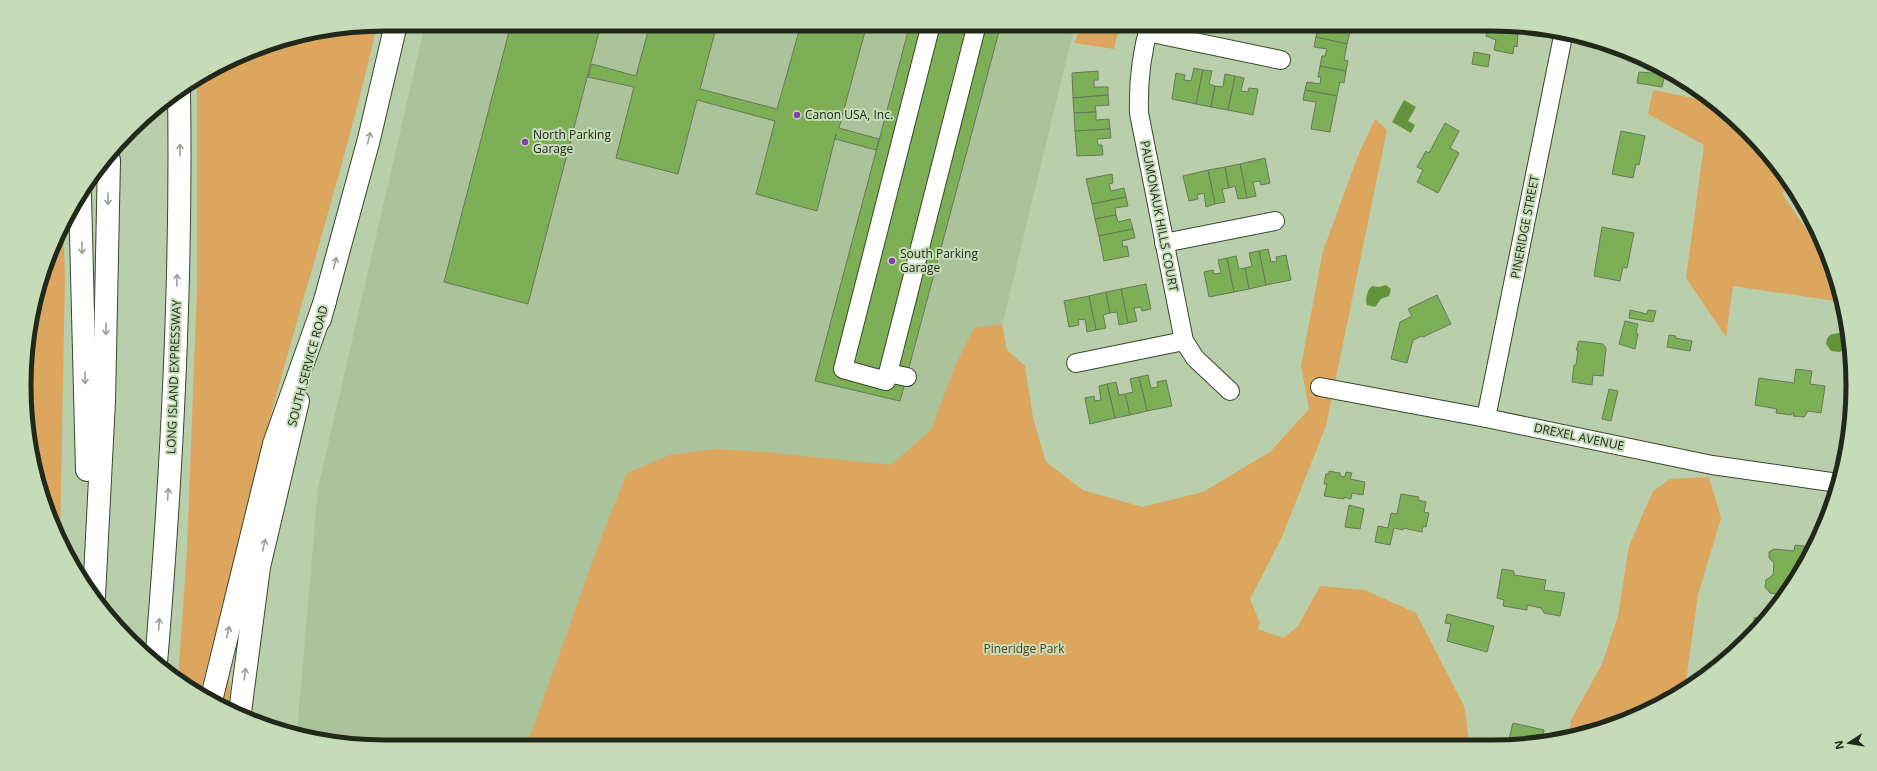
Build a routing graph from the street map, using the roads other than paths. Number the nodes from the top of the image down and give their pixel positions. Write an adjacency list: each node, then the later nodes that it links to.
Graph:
1 (394, 31): 13 (main road, SOUTH SERVICE ROAD, one-way to 1)
2 (929, 31): 16 (street)
3 (975, 31): 16 (street)
4 (1148, 31): 12 (street, PAUMONAUK HILLS COURT)
5 (1161, 31): 7 (street)
6 (1563, 38): 20 (street, PINERIDGE STREET)
7 (1281, 60)
8 (179, 98): 24 (main road, LONG ISLAND EXPRESSWAY, one-way to 8)
9 (109, 164): 23 (main road, one-way to 23)
10 (80, 205): 22 (main road, one-way to 22)
11 (1275, 221): 12 (street)
12 (1164, 243): 14 (street, PAUMONAUK HILLS COURT)
13 (325, 301): 25 (main road, one-way to 13); 26 (main road, SOUTH SERVICE ROAD, one-way to 13)
14 (1184, 341): 15 (street); 19 (street, PAUMONAUK HILLS COURT)
15 (1076, 363)
16 (888, 373): 17 (street)
17 (906, 377)
18 (1320, 387): 20 (street, DREXEL AVENUE)
19 (1230, 391)
20 (1486, 418): 21 (street, DREXEL AVENUE)
21 (1832, 482)
22 (91, 582)
23 (94, 587)
24 (157, 656)
25 (212, 695)
26 (240, 708)

